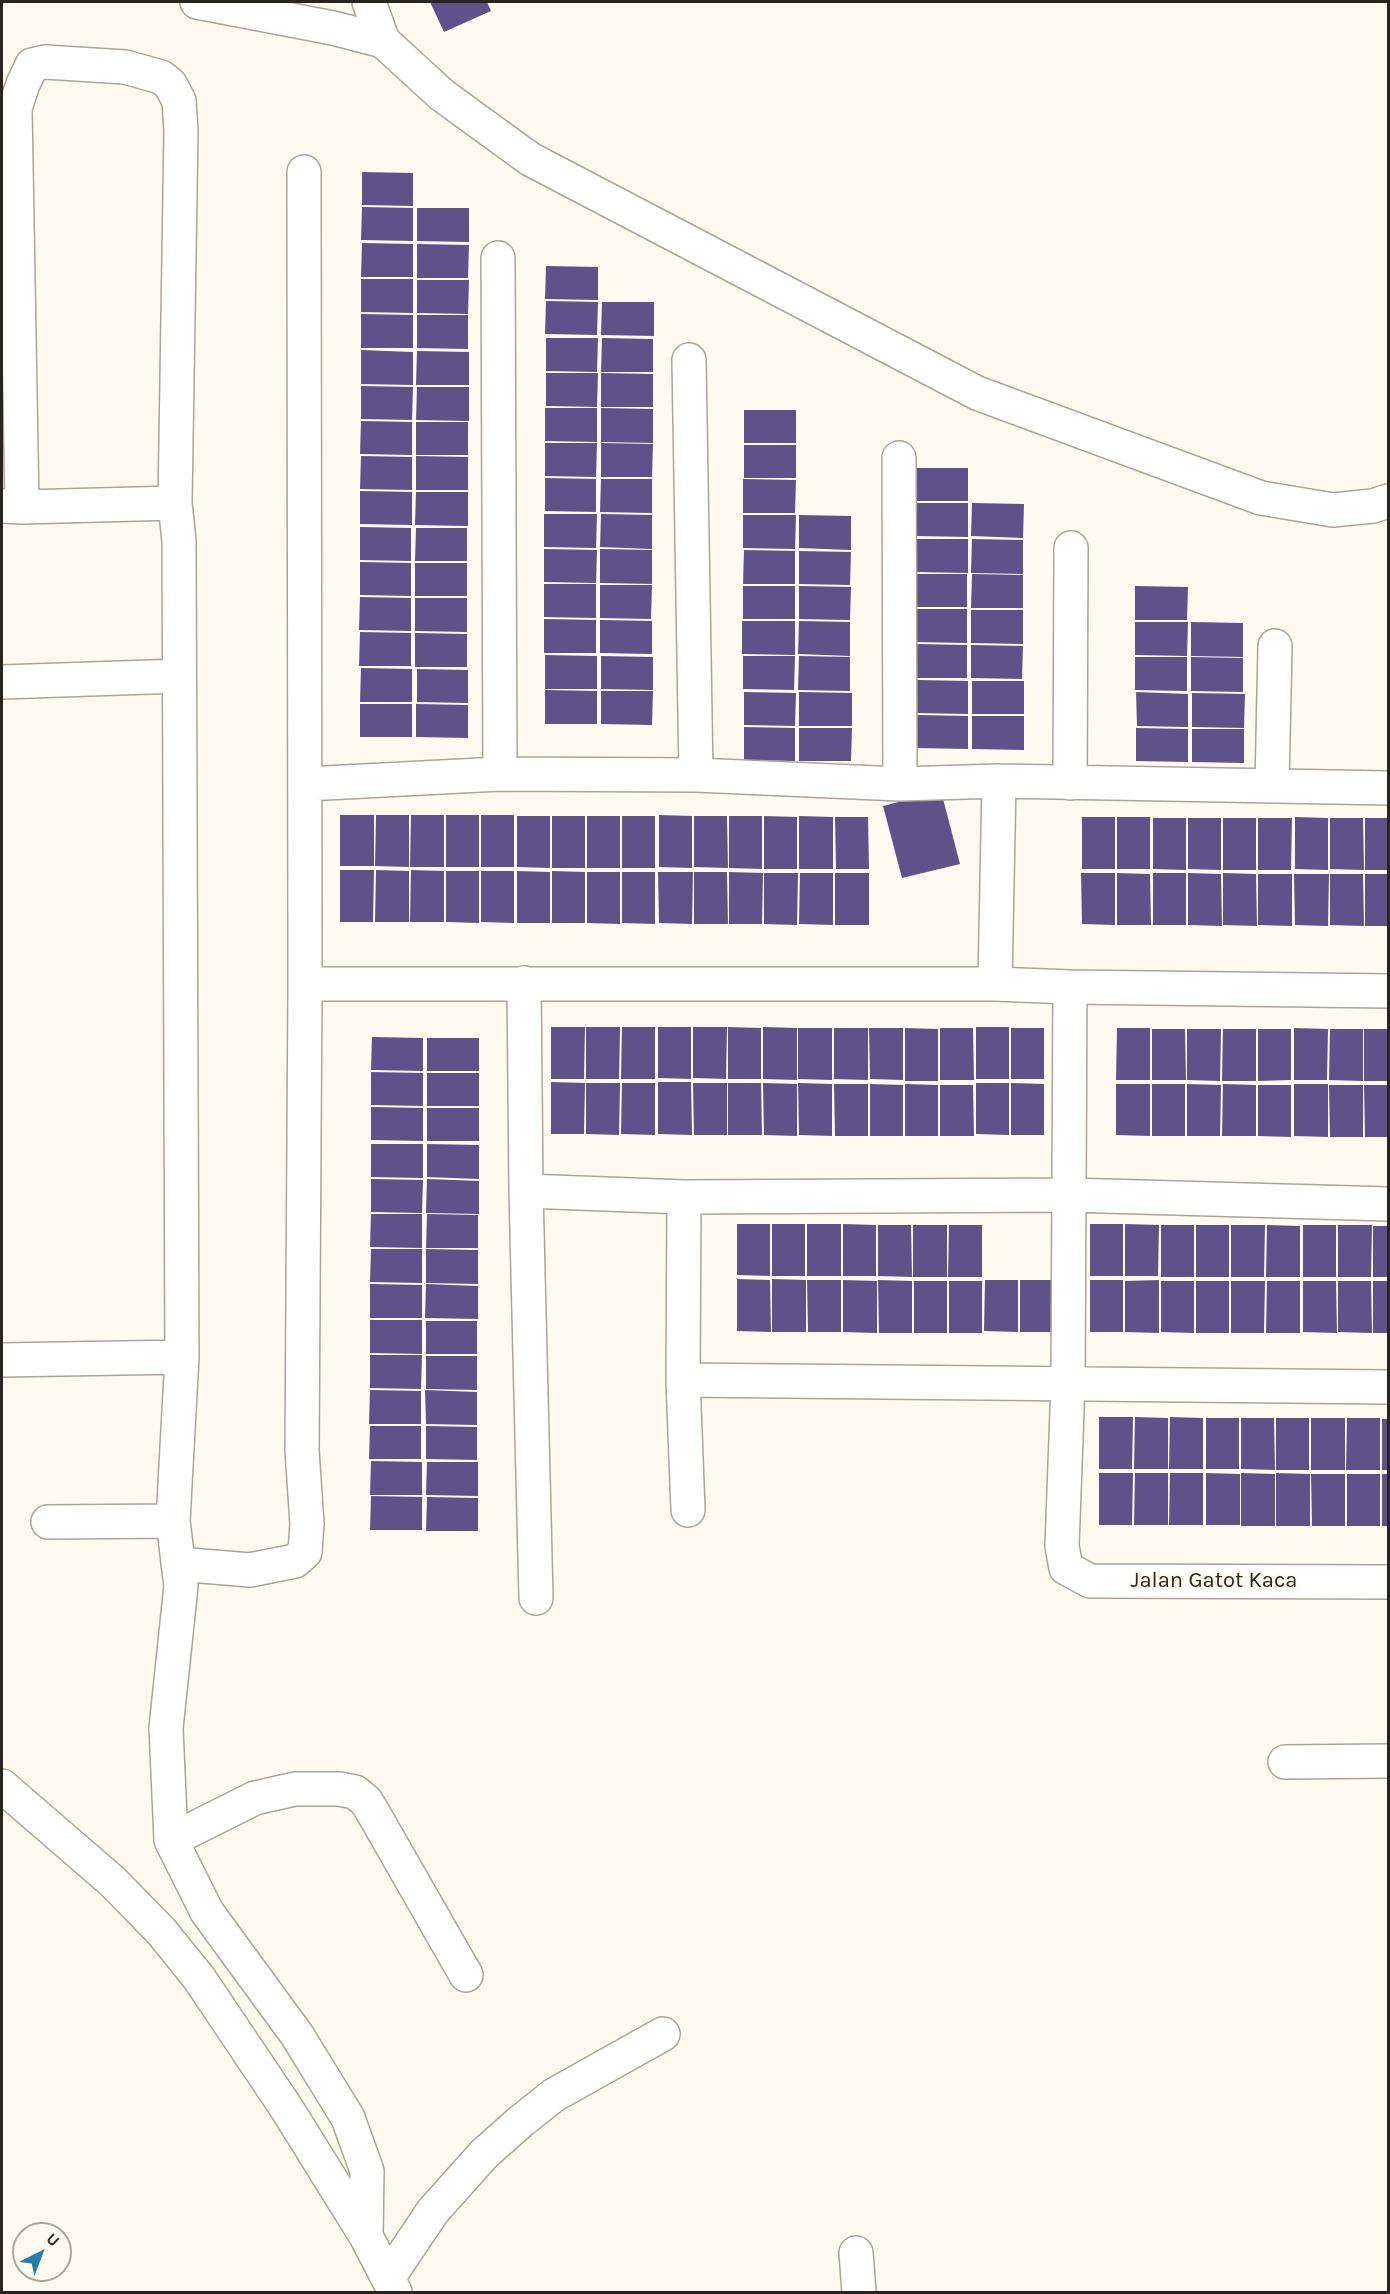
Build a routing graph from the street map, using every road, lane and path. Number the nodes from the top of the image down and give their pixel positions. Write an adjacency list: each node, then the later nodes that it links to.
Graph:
1 (197, 2): 3 (street)
2 (369, 2): 3 (street)
3 (383, 41): 8 (street)
4 (304, 172): 19 (street)
5 (498, 258): 15 (street)
6 (689, 360): 16 (street)
7 (899, 458): 20 (street)
8 (1389, 501)
9 (176, 503): 10 (street); 10 (street); 13 (street)
10 (12, 507)
11 (1071, 548): 18 (street)
12 (1275, 646): 21 (street)
13 (179, 676): 14 (street); 32 (street)
14 (2, 682)
15 (500, 774): 16 (street); 19 (street)
16 (696, 776): 20 (street)
17 (999, 781): 18 (street); 20 (street); 25 (street)
18 (1070, 783): 21 (street)
19 (306, 784): 24 (street)
20 (900, 784)
21 (1272, 785): 22 (street)
22 (1389, 788)
23 (524, 983): 24 (street); 25 (street); 28 (street)
24 (305, 984): 40 (street)
25 (996, 984): 26 (street)
26 (1070, 987): 27 (street); 29 (street)
27 (1389, 991)
28 (526, 1191): 30 (street); 42 (street)
29 (1069, 1195): 30 (street); 31 (street); 35 (street)
30 (684, 1197): 34 (street)
31 (1389, 1204)
32 (182, 1357): 33 (street); 38 (street)
33 (2, 1360)
34 (683, 1380): 35 (street); 37 (street)
35 (1068, 1384): 36 (street); 41 (street, Jalan Gatot Kaca)
36 (1389, 1387)
37 (688, 1510)
38 (173, 1521): 39 (street); 40 (street)
39 (48, 1522)
40 (180, 1575): 46 (street)
41 (1389, 1582)
42 (536, 1598)
43 (1389, 1761): 44 (street)
44 (1285, 1762)
45 (2, 1786): 49 (street)
46 (171, 1840): 47 (street); 49 (street)
47 (466, 1975)
48 (663, 2034): 51 (street)
49 (366, 2236): 51 (street)
50 (856, 2253): 52 (street)
51 (392, 2285)
52 (859, 2292)

